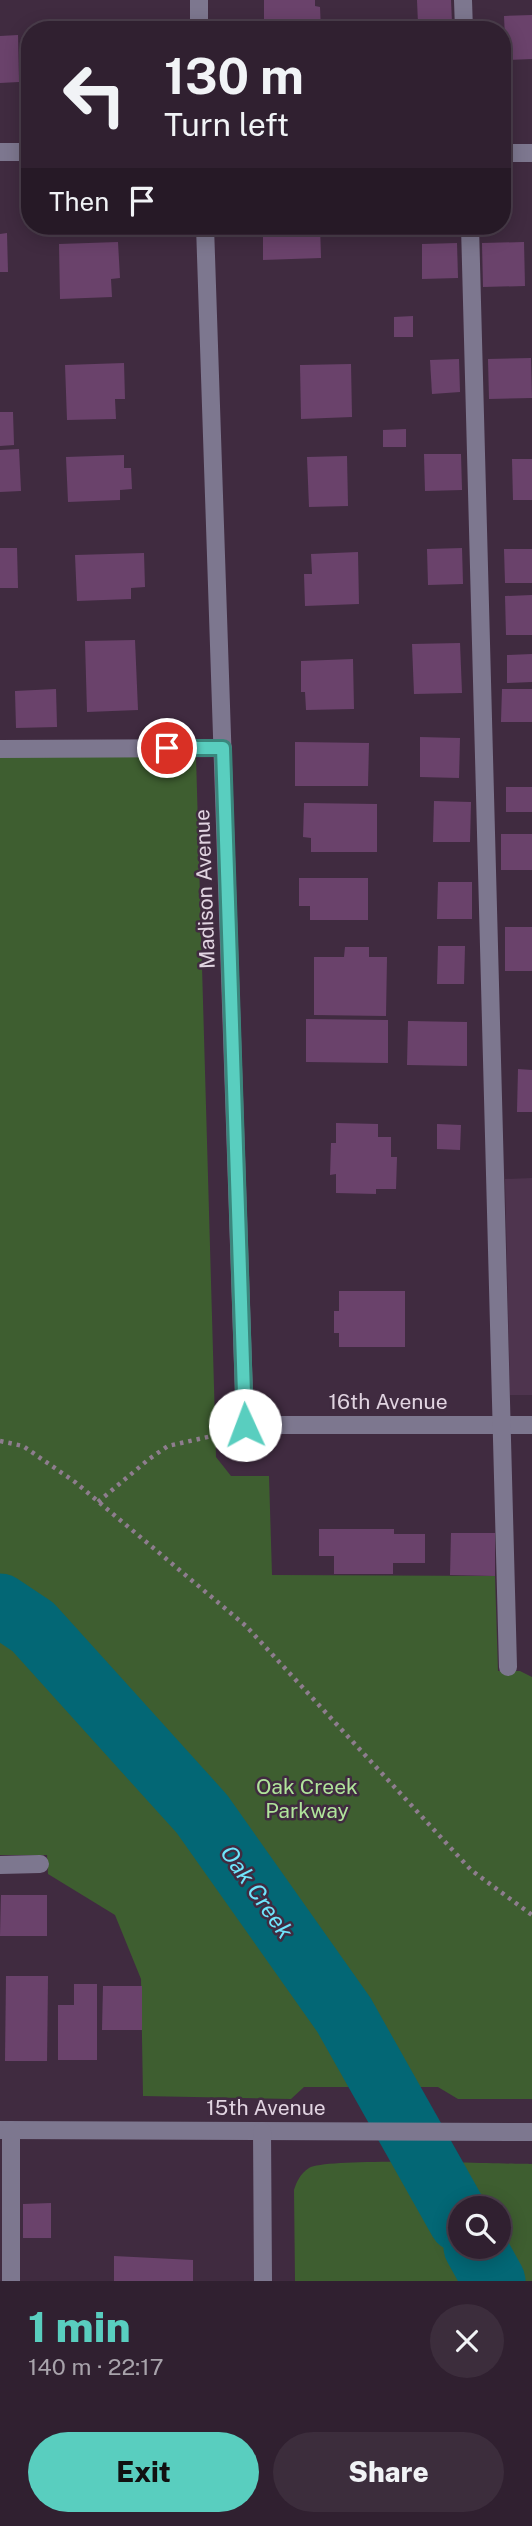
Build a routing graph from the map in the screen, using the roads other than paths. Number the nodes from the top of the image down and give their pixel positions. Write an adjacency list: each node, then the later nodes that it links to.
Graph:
1 (198, 0): 3 (street)
2 (463, 0): 4 (street)
3 (199, 21)
4 (464, 21)
5 (0, 152): 6 (street)
6 (21, 152)
7 (511, 153): 8 (street)
8 (532, 153)
9 (205, 235): 11 (street, Madison Avenue)
10 (470, 235): 14 (street)
11 (223, 748): 12 (street); 13 (street, Madison Avenue)
12 (0, 749)
13 (245, 1425): 14 (street, 16th Avenue)
14 (503, 1425): 15 (street, 16th Avenue); 16 (street)
15 (532, 1425)
16 (508, 1667)
17 (40, 1864): 18 (street)
18 (0, 1865)
19 (6, 2130): 20 (street, 15th Avenue); 22 (street)
20 (262, 2131): 21 (street, 15th Avenue); 23 (street)
21 (532, 2132)
22 (11, 2281)
23 (263, 2281)

